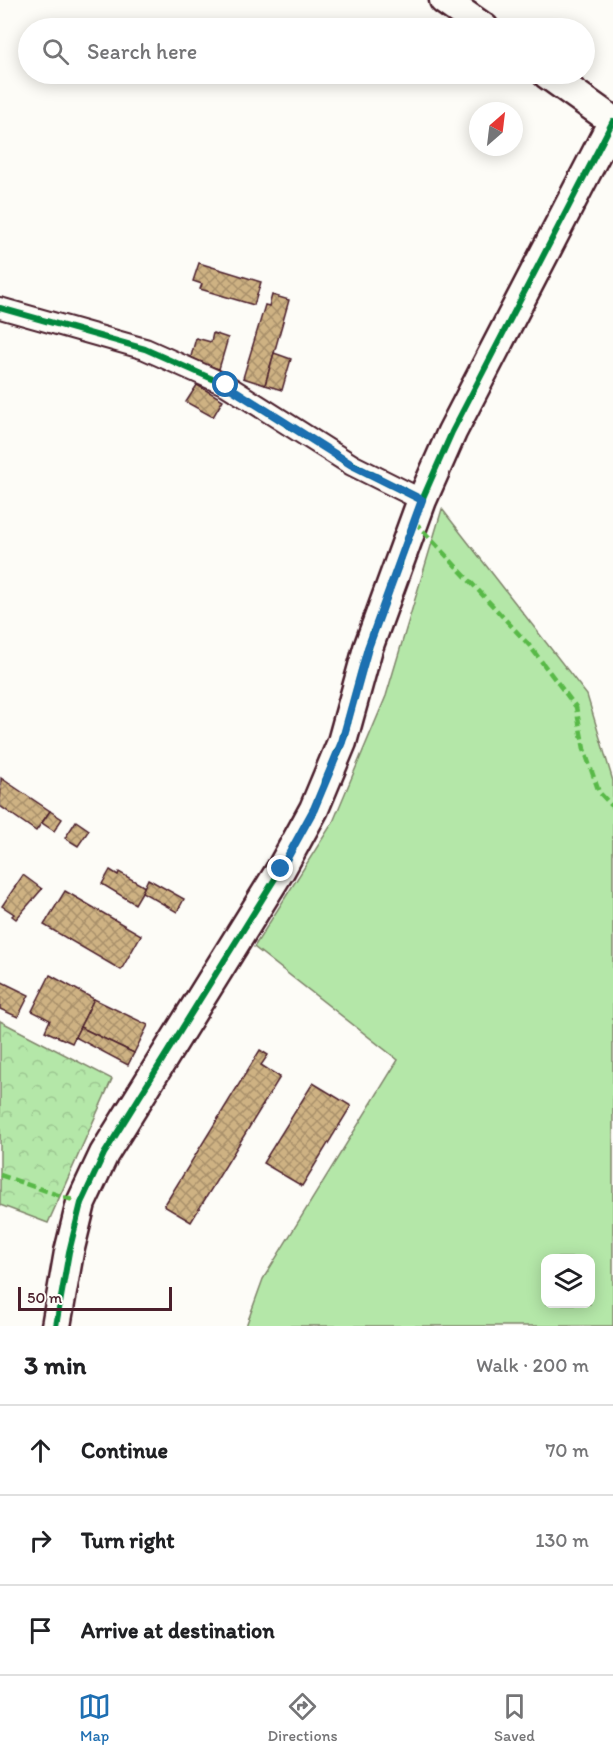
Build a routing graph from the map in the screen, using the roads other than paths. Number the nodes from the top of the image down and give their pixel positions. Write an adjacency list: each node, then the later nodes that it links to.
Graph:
1 (444, 0): 2 (street)
2 (470, 18)
3 (561, 84): 4 (street)
4 (613, 121): 6 (street)
5 (0, 308): 6 (street)
6 (422, 500): 7 (street)
7 (56, 1326)

